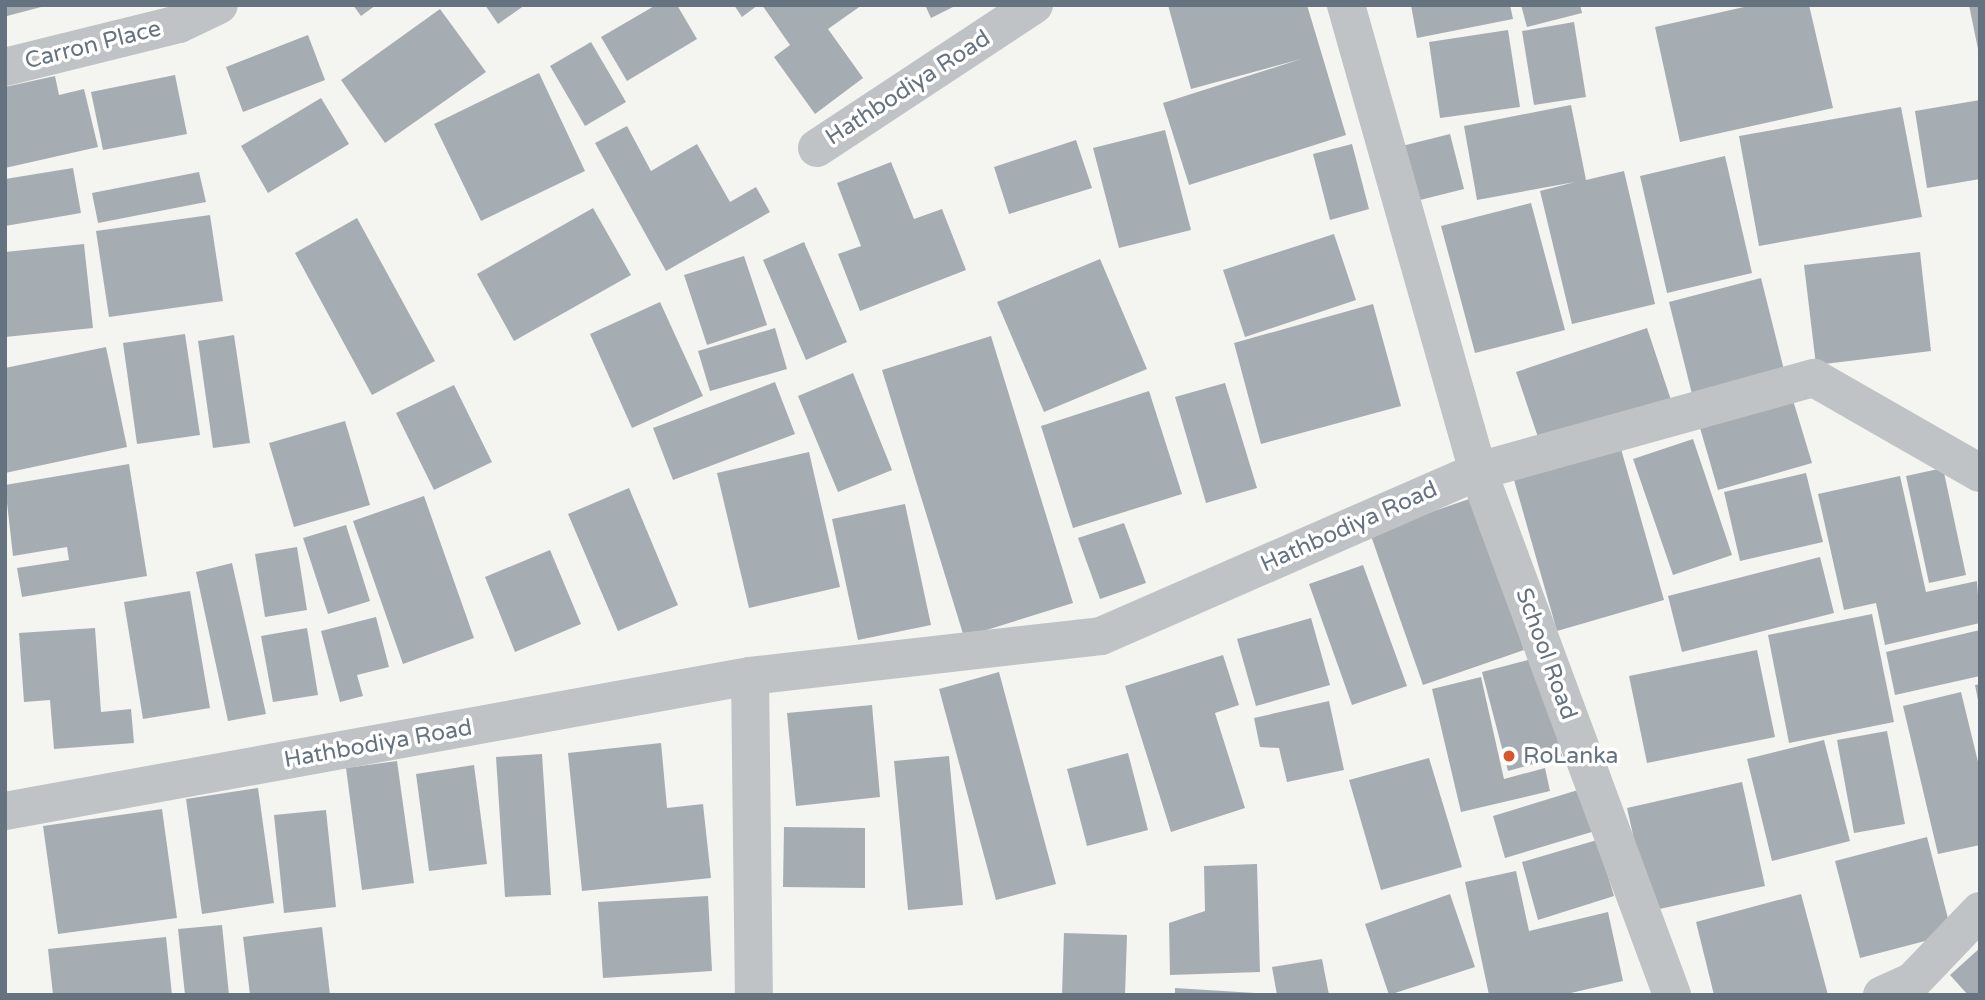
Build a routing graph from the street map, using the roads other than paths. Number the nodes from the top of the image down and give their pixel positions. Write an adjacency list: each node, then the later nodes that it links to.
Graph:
1 (219, 5): 4 (street, Carron Place)
2 (1034, 5): 5 (street, Hathbodiya Road)
3 (1346, 5): 6 (street)
4 (5, 67)
5 (817, 148)
6 (1478, 471): 7 (street, Hathbodiya Road); 8 (street, Hathbodiya Road); 12 (street, School Road)
7 (1980, 473)
8 (750, 676): 9 (street, Hathbodiya Road); 11 (street)
9 (5, 811)
10 (1980, 911): 13 (street)
11 (754, 995)
12 (1672, 995)
13 (1882, 995)

